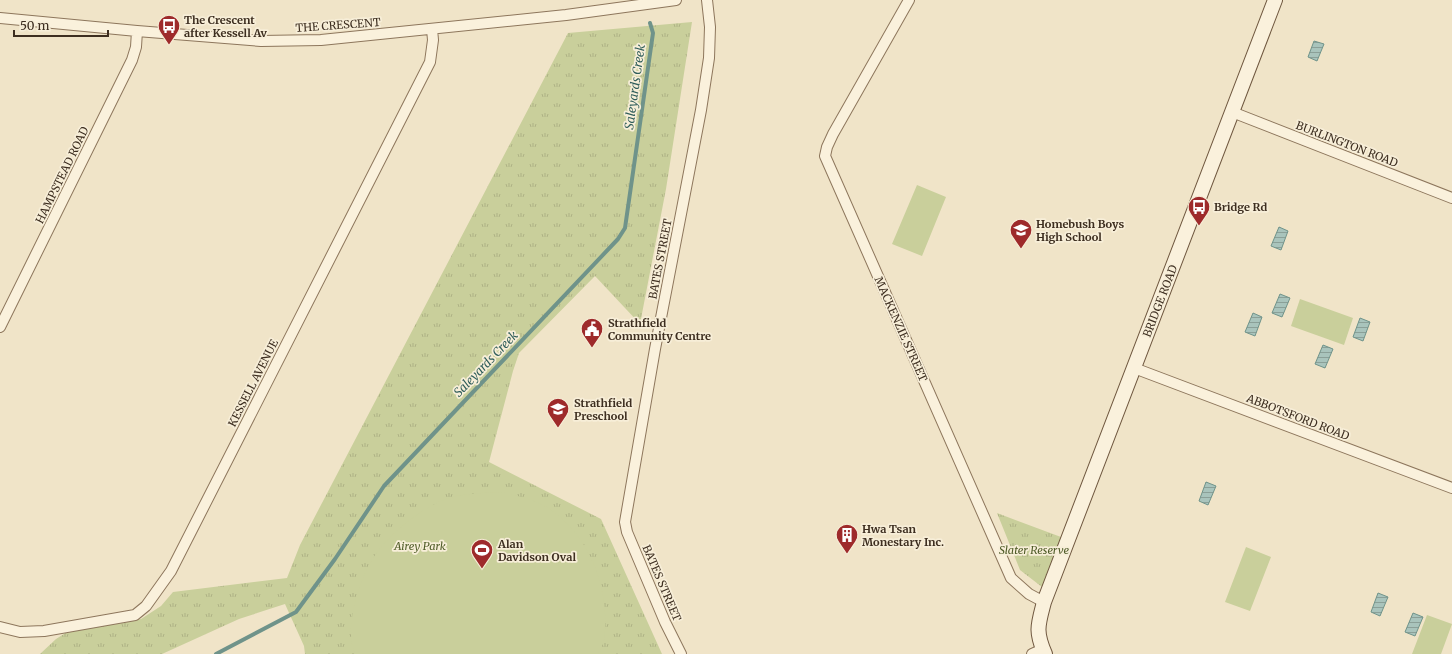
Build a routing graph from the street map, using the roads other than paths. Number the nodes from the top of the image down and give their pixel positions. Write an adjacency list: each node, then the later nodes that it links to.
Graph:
1 (676, 0): 6 (street, THE CRESCENT)
2 (707, 0): 16 (street, BATES STREET)
3 (910, 0): 13 (street, MACKENZIE STREET)
4 (1275, 0): 8 (street, BRIDGE ROAD)
5 (0, 18): 7 (street, THE CRESCENT)
6 (432, 29): 7 (street, THE CRESCENT); 14 (street, KESSELL AVENUE)
7 (137, 31): 10 (street, HAMPSTEAD ROAD)
8 (1232, 112): 9 (street, BURLINGTON ROAD); 11 (street, BRIDGE ROAD)
9 (1452, 198)
10 (0, 327)
11 (1134, 368): 12 (street, ABBOTSFORD ROAD); 13 (street, BRIDGE ROAD)
12 (1452, 488)
13 (1044, 602): 15 (street)
14 (0, 627)
15 (1040, 652)
16 (681, 654)

